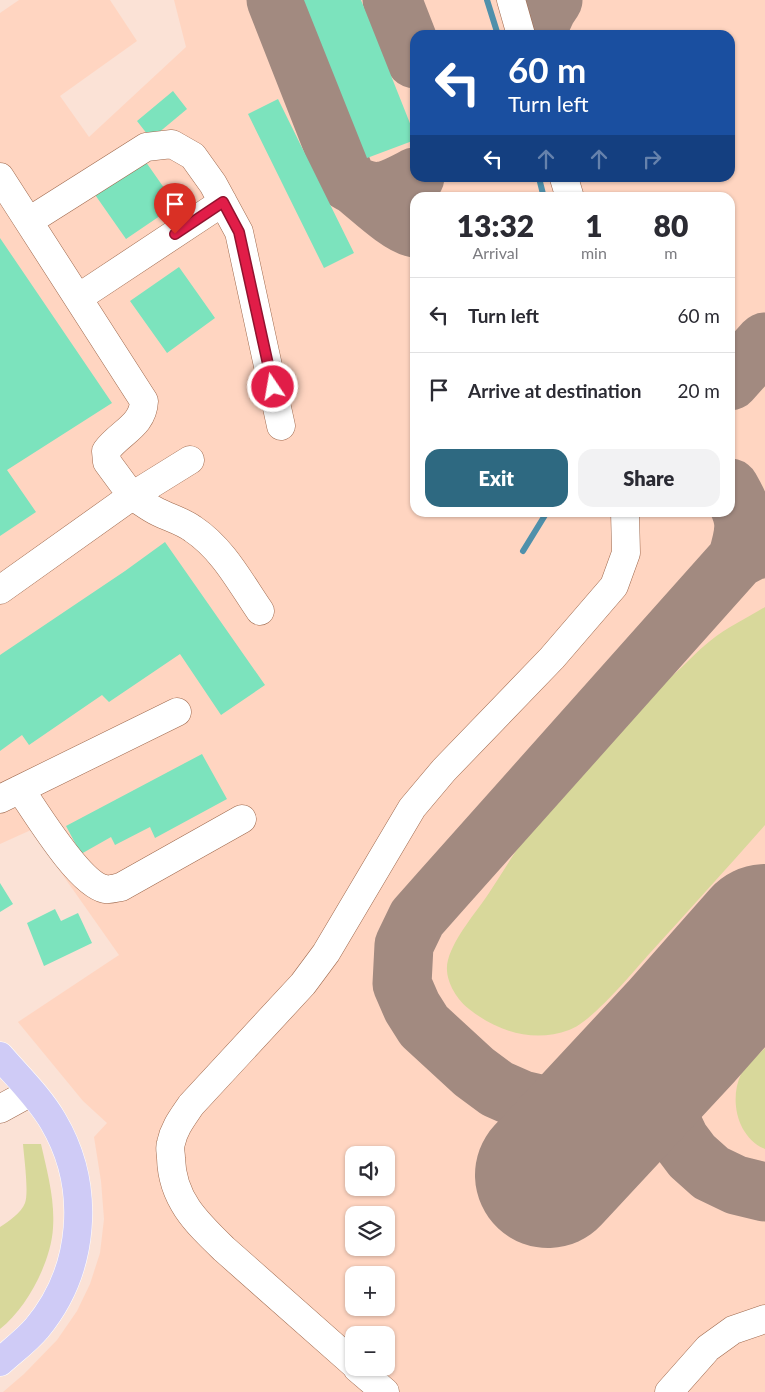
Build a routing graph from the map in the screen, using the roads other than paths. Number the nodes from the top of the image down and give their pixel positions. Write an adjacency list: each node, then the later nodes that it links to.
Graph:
1 (510, 0): 2 (lane)
2 (519, 30)
3 (0, 177): 5 (lane)
4 (223, 202): 5 (lane); 6 (lane); 7 (lane)
5 (29, 221): 6 (lane)
6 (78, 298): 9 (lane)
7 (281, 426)
8 (190, 460): 9 (lane)
9 (132, 496): 11 (lane); 12 (lane)
10 (625, 517): 20 (lane)
11 (0, 590)
12 (260, 612)
13 (176, 712): 14 (lane)
14 (10, 794): 15 (lane)
15 (242, 819)
16 (0, 1056): 17 (main road)
17 (31, 1092): 18 (lane); 21 (main road)
18 (0, 1109)
19 (765, 1319): 24 (lane)
20 (345, 1356)
21 (0, 1362)
22 (366, 1376): 23 (lane)
23 (385, 1392)
24 (669, 1392)

